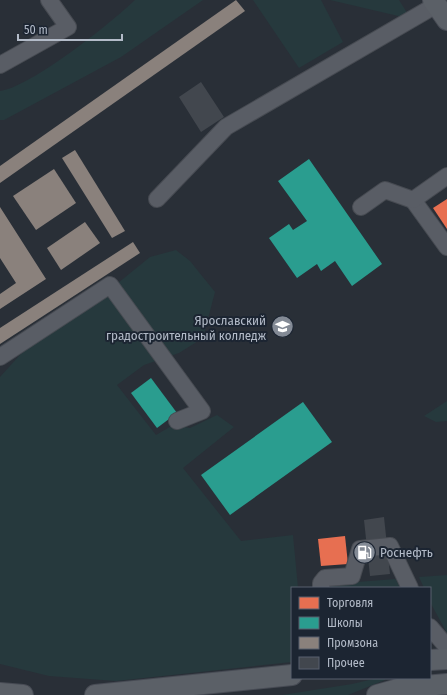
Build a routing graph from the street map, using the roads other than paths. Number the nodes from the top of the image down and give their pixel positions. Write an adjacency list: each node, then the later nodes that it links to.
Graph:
1 (49, 0): 3 (lane)
2 (439, 8): 5 (lane)
3 (0, 65)
4 (447, 176): 6 (lane)
5 (158, 200)
6 (413, 200): 7 (lane); 8 (lane)
7 (361, 207)
8 (447, 247)
9 (0, 357): 10 (lane)
10 (177, 421)
11 (321, 587): 12 (lane)
12 (410, 587)
13 (431, 628): 14 (lane)
14 (447, 647)
15 (447, 659): 16 (main road)
16 (431, 660)
17 (291, 675): 18 (main road)
18 (251, 680): 23 (main road); 24 (main road)
19 (401, 683): 20 (main road); 25 (main road)
20 (447, 684)
21 (0, 693): 22 (main road)
22 (23, 695)
23 (94, 695)
24 (220, 695)
25 (377, 695)

